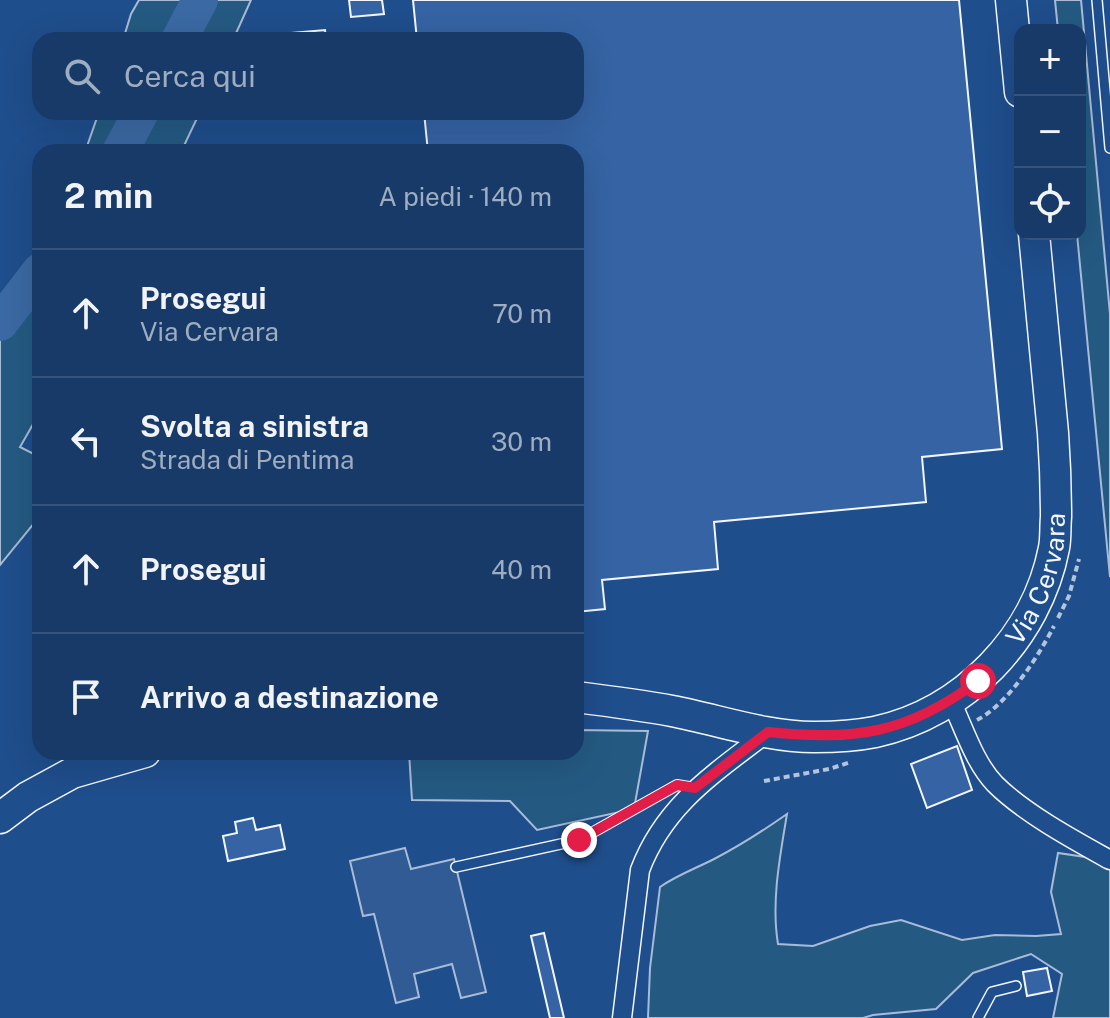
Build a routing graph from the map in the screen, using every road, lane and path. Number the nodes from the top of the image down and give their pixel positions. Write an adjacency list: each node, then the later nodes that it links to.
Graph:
1 (1011, 0): 3 (main road)
2 (1097, 0): 4 (lane)
3 (1014, 31)
4 (1110, 148)
5 (1035, 240): 8 (main road, Via Cervara)
6 (1079, 554): 8 (path)
7 (584, 698): 9 (main road, Via Cervara)
8 (956, 713): 9 (main road, Via Cervara); 15 (street)
9 (768, 732): 13 (street)
10 (117, 760): 14 (main road)
11 (857, 760): 12 (path)
12 (764, 781)
13 (695, 788): 16 (lane); 18 (street)
14 (0, 818)
15 (1110, 860)
16 (456, 867)
17 (1016, 986): 19 (lane)
18 (622, 1018)
19 (978, 1018)

